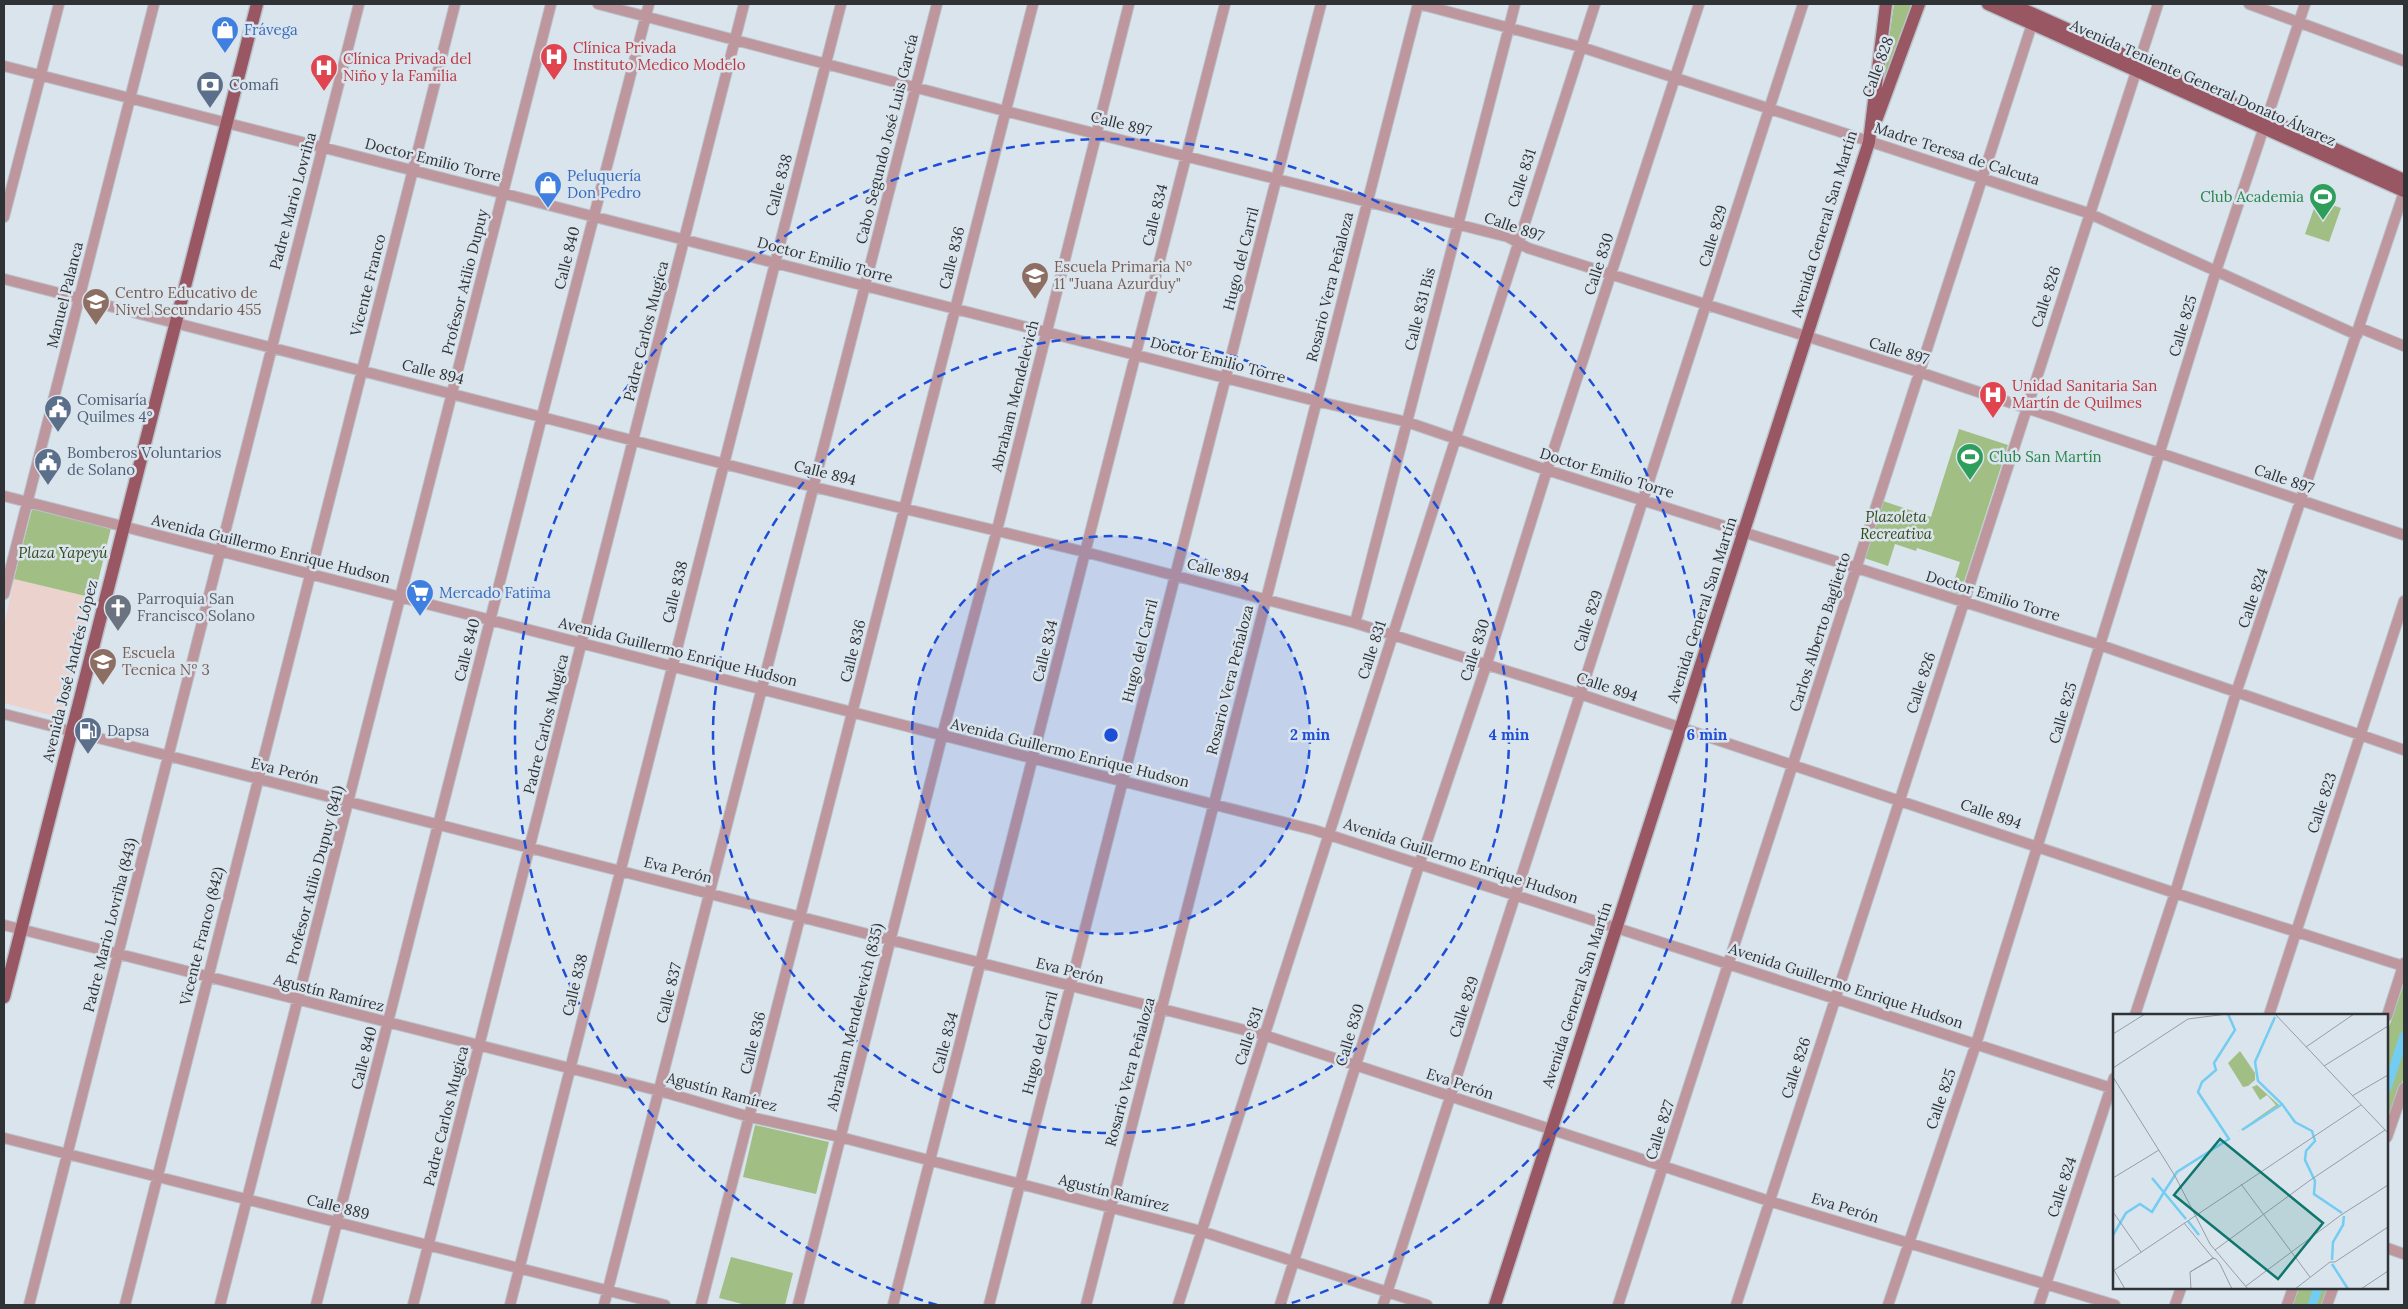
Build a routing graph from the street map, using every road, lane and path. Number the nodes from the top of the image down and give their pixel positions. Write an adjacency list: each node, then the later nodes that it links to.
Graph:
1 (59, 4): 38 (street)
2 (154, 4): 41 (street, Manuel Palanca)
3 (257, 4): 45 (main road, Avenida José Andrés López)
4 (359, 4): 48 (street, Padre Mario Lovriha)
5 (455, 4): 50 (street, Vicente Franco)
6 (551, 4): 55 (street, Profesor Atilio Dupuy)
7 (598, 4): 28 (street, Calle 897)
8 (649, 4): 28 (street, Calle 840)
9 (744, 4): 32 (street, Padre Carlos Mugica)
10 (841, 4): 35 (street, Calle 838)
11 (937, 4): 40 (street, Cabo Segundo José Luis García)
12 (1033, 4): 43 (street, Calle 836)
13 (1129, 4): 46 (street, Abraham Mendelevich)
14 (1225, 4): 49 (street, Calle 834)
15 (1321, 4): 52 (street, Hugo del Carril)
16 (1418, 4): 31 (street, Madre Teresa de Calcuta); 56 (street, Rosario Vera Peñaloza)
17 (1514, 4): 31 (street, Calle 831 Bis)
18 (1594, 4): 33 (street, Calle 831)
19 (1699, 4): 39 (street, Calle 830)
20 (1803, 4): 42 (street, Calle 829)
21 (1886, 4): 47 (main road, Avenida General San Martín)
22 (1919, 4): 47 (main road, Calle 828)
23 (1988, 4): 30 (main road, Avenida Teniente General Donato Álvarez)
24 (2011, 4): 36 (main road, Avenida Teniente General Donato Álvarez)
25 (2158, 4): 36 (street, Calle 826)
26 (2249, 4): 29 (street)
27 (2305, 4): 29 (street, Calle 825)
28 (646, 16): 32 (street, Calle 897); 59 (street, Calle 840)
29 (2300, 22): 34 (street); 44 (street, Calle 825)
30 (2032, 24): 36 (main road, Avenida Teniente General Donato Álvarez); 51 (street, Carlos Alberto Baglietto)
31 (1508, 28): 33 (street, Madre Teresa de Calcuta); 60 (street, Calle 831 Bis)
32 (734, 41): 35 (street, Calle 897); 61 (street, Padre Carlos Mugica)
33 (1581, 47): 39 (street, Madre Teresa de Calcuta); 62 (street, Calle 831)
34 (2404, 61)
35 (826, 63): 40 (street, Calle 897); 63 (street, Calle 838)
36 (2137, 65): 44 (main road, Avenida Teniente General Donato Álvarez); 57 (street, Calle 826)
37 (4, 66): 38 (street, Doctor Emilio Torre)
38 (40, 76): 41 (street, Doctor Emilio Torre); 58 (street)
39 (1675, 78): 42 (street, Madre Teresa de Calcuta); 65 (street, Calle 830)
40 (915, 87): 43 (street, Calle 897); 67 (street, Cabo Segundo José Luis García)
41 (130, 99): 45 (street, Doctor Emilio Torre); 68 (street, Manuel Palanca)
42 (1768, 109): 47 (street, Madre Teresa de Calcuta); 69 (street, Calle 829)
43 (1005, 111): 46 (street, Calle 897); 70 (street, Calle 836)
44 (2265, 123): 53 (main road, Avenida Teniente General Donato Álvarez); 54 (main road, Avenida Teniente General Donato Álvarez); 64 (street, Calle 825)
45 (227, 124): 48 (street, Doctor Emilio Torre); 71 (main road, Avenida José Andrés López)
46 (1096, 134): 49 (street, Calle 897); 73 (street, Abraham Mendelevich)
47 (1869, 142): 51 (street, Madre Teresa de Calcuta); 74 (main road, Avenida General San Martín)
48 (323, 148): 50 (street, Doctor Emilio Torre); 75 (street, Padre Mario Lovriha)
49 (1186, 156): 52 (street, Calle 897); 77 (street, Calle 834)
50 (413, 171): 55 (street, Doctor Emilio Torre); 78 (street, Vicente Franco)
51 (1981, 178): 57 (street, Madre Teresa de Calcuta); 79 (street, Carlos Alberto Baglietto)
52 (1277, 179): 56 (street, Calle 897); 80 (street, Hugo del Carril)
53 (2404, 180)
54 (2404, 192): 72 (street, Calle 824)
55 (503, 194): 59 (street, Doctor Emilio Torre); 81 (street, Profesor Atilio Dupuy)
56 (1367, 203): 60 (street, Calle 897); 82 (street, Rosario Vera Peñaloza)
57 (2089, 214): 64 (street, Madre Teresa de Calcuta); 83 (street, Calle 826)
58 (4, 216)
59 (593, 216): 61 (street, Doctor Emilio Torre); 84 (street, Calle 840)
60 (1458, 225): 62 (street, Calle 897); 85 (street, Calle 831 Bis)
61 (684, 239): 63 (street, Doctor Emilio Torre); 86 (street, Padre Carlos Mugica)
62 (1517, 241): 65 (street, Calle 897); 87 (street, Calle 831)
63 (774, 262): 67 (street, Doctor Emilio Torre); 89 (street, Calle 838)
64 (2216, 271): 72 (street, Madre Teresa de Calcuta); 88 (street, Calle 825)
65 (1612, 274): 69 (street, Calle 897); 90 (street, Calle 830)
66 (4, 279): 68 (street, Calle 894)
67 (864, 286): 70 (street, Doctor Emilio Torre); 91 (street, Cabo Segundo José Luis García)
68 (80, 297): 71 (street, Calle 894); 94 (street, Manuel Palanca)
69 (1707, 305): 74 (street, Calle 897); 93 (street, Calle 829)
70 (955, 308): 73 (street, Doctor Emilio Torre); 96 (street, Calle 836)
71 (176, 322): 75 (street, Calle 894); 97 (main road, Avenida José Andrés López)
72 (2359, 331): 76 (street, Madre Teresa de Calcuta); 95 (street, Calle 824)
73 (1046, 332): 77 (street, Doctor Emilio Torre); 98 (street, Abraham Mendelevich)
74 (1806, 337): 79 (street, Calle 897); 99 (main road, Avenida General San Martín)
75 (271, 346): 78 (street, Calle 894); 101 (street, Padre Mario Lovriha)
76 (2404, 346)
77 (1135, 354): 80 (street, Doctor Emilio Torre); 102 (street, Calle 834)
78 (362, 370): 81 (street, Calle 894); 104 (street, Vicente Franco)
79 (1919, 372): 83 (street, Calle 897); 103 (street, Carlos Alberto Baglietto)
80 (1226, 378): 82 (street, Doctor Emilio Torre); 105 (street, Hugo del Carril)
81 (452, 393): 84 (street, Calle 894); 107 (street, Profesor Atilio Dupuy)
82 (1316, 401): 85 (street, Doctor Emilio Torre); 108 (street, Rosario Vera Peñaloza)
83 (2025, 408): 88 (street, Calle 897); 110 (street, Calle 826)
84 (542, 416): 86 (street, Calle 894); 111 (street, Calle 840)
85 (1407, 422): 87 (street, Doctor Emilio Torre); 112 (street, Calle 831 Bis)
86 (635, 439): 89 (street, Calle 894); 114 (street, Padre Carlos Mugica)
87 (1456, 439): 90 (street, Doctor Emilio Torre); 113 (street, Calle 831)
88 (2160, 452): 95 (street, Calle 897); 115 (street, Calle 825)
89 (724, 464): 91 (street, Calle 894); 117 (street, Calle 838)
90 (1548, 470): 93 (street, Doctor Emilio Torre); 116 (street, Calle 830)
91 (814, 486): 96 (street, Calle 894); 118 (street, Cabo Segundo José Luis García)
92 (4, 496): 94 (street, Avenida Guillermo Enrique Hudson)
93 (1643, 499): 99 (street, Doctor Emilio Torre); 120 (street, Calle 829)
94 (28, 501): 97 (street, Avenida Guillermo Enrique Hudson); 106 (street, Manuel Palanca)
95 (2301, 501): 100 (street, Calle 897); 119 (street, Calle 824)
96 (905, 508): 98 (street, Calle 894); 121 (street, Calle 836)
97 (124, 527): 101 (street, Avenida Guillermo Enrique Hudson); 124 (main road, Avenida José Andrés López)
98 (997, 530): 102 (street, Calle 894); 126 (street, Abraham Mendelevich)
99 (1744, 533): 103 (street, Doctor Emilio Torre); 123 (main road, Avenida General San Martín)
100 (2404, 535)
101 (219, 552): 104 (street, Avenida Guillermo Enrique Hudson); 128 (street, Padre Mario Lovriha (843))
102 (1085, 552): 105 (street, Calle 894); 129 (street, Calle 834)
103 (1856, 569): 110 (street, Doctor Emilio Torre); 130 (street, Carlos Alberto Baglietto)
104 (311, 575): 107 (street, Avenida Guillermo Enrique Hudson); 131 (street, Vicente Franco (842))
105 (1174, 575): 108 (street, Calle 894); 132 (street, Hugo del Carril)
106 (4, 594)
107 (399, 596): 111 (street, Avenida Guillermo Enrique Hudson); 134 (street, Profesor Atilio Dupuy (841))
108 (1266, 599): 112 (street, Calle 894); 135 (street, Rosario Vera Peñaloza)
109 (2404, 601): 125 (street, Calle 823)
110 (1963, 602): 115 (street, Doctor Emilio Torre); 133 (street, Calle 826)
111 (490, 619): 114 (street, Avenida Guillermo Enrique Hudson); 136 (street, Calle 840)
112 (1355, 623): 113 (street, Calle 894)
113 (1393, 634): 116 (street, Calle 894); 137 (street, Calle 831)
114 (581, 642): 117 (street, Avenida Guillermo Enrique Hudson); 139 (street, Padre Carlos Mugica)
115 (2100, 645): 119 (street, Doctor Emilio Torre); 138 (street, Calle 825)
116 (1487, 663): 120 (street, Calle 894); 140 (street, Calle 830)
117 (672, 666): 118 (street, Avenida Guillermo Enrique Hudson); 141 (street, Calle 838)
118 (761, 688): 121 (street, Avenida Guillermo Enrique Hudson); 142 (street, Calle 837)
119 (2236, 693): 125 (street, Doctor Emilio Torre); 143 (street, Calle 824)
120 (1580, 694): 123 (street, Calle 894); 144 (street, Calle 829)
121 (853, 713): 126 (street, Avenida Guillermo Enrique Hudson); 145 (street, Calle 836)
122 (4, 714): 124 (street, Eva Perón)
123 (1681, 727): 130 (street, Calle 894); 147 (main road, Avenida General San Martín)
124 (71, 732): 128 (street, Eva Perón); 148 (main road, Avenida José Andrés López)
125 (2360, 735): 127 (street, Doctor Emilio Torre); 149 (street, Calle 823)
126 (942, 736): 129 (street, Avenida Guillermo Enrique Hudson); 150 (street, Abraham Mendelevich (835))
127 (2404, 750)
128 (167, 757): 131 (street, Eva Perón); 151 (street, Padre Mario Lovriha (843))
129 (1033, 759): 132 (street, Avenida Guillermo Enrique Hudson); 152 (street, Calle 834)
130 (1793, 764): 133 (street, Calle 894); 153 (street, Carlos Alberto Baglietto)
131 (258, 779): 134 (street, Eva Perón); 155 (street, Vicente Franco (842))
132 (1122, 781): 135 (street, Avenida Guillermo Enrique Hudson); 156 (street, Hugo del Carril)
133 (1899, 799): 138 (street, Calle 894); 158 (street, Calle 826)
134 (349, 803): 136 (street, Eva Perón); 159 (street, Profesor Atilio Dupuy (841))
135 (1213, 805): 137 (street, Avenida Guillermo Enrique Hudson); 160 (street, Rosario Vera Peñaloza)
136 (437, 825): 139 (street, Eva Perón); 164 (street, Calle 840)
137 (1329, 834): 140 (street, Avenida Guillermo Enrique Hudson); 165 (street, Calle 831)
138 (2038, 846): 143 (street, Calle 894); 166 (street, Calle 825)
139 (530, 848): 141 (street, Eva Perón); 167 (street, Padre Carlos Mugica)
140 (1419, 865): 144 (street, Avenida Guillermo Enrique Hudson); 168 (street, Calle 830)
141 (620, 871): 142 (street, Eva Perón); 169 (street, Calle 838)
142 (710, 893): 145 (street, Eva Perón); 172 (street, Calle 837)
143 (2175, 893): 149 (street, Calle 894); 161 (street, Calle 824)
144 (1514, 896): 147 (street, Avenida Guillermo Enrique Hudson); 173 (street, Calle 829)
145 (801, 916): 150 (street, Eva Perón); 174 (street, Calle 836)
146 (4, 925): 148 (street, Agustín Ramírez)
147 (1616, 927): 153 (street, Avenida Guillermo Enrique Hudson); 175 (main road, Avenida General San Martín)
148 (21, 930): 151 (street, Agustín Ramírez); 157 (main road, Avenida José Andrés López)
149 (2297, 932): 154 (street, Calle 894); 162 (street, Calle 823)
150 (890, 939): 152 (street, Eva Perón); 178 (street, Abraham Mendelevich (835))
151 (119, 956): 155 (street, Agustín Ramírez); 179 (street, Padre Mario Lovriha (843))
152 (981, 964): 156 (street, Eva Perón); 180 (street, Calle 834)
153 (1728, 964): 158 (street, Avenida Guillermo Enrique Hudson); 181 (street, Calle 827)
154 (2404, 964): 163 (street)
155 (207, 977): 159 (street, Agustín Ramírez); 182 (street, Vicente Franco (842))
156 (1071, 986): 160 (street, Eva Perón); 183 (street, Hugo del Carril)
157 (4, 997)
158 (1834, 998): 166 (street, Avenida Guillermo Enrique Hudson); 185 (street, Calle 826)
159 (297, 1001): 164 (street, Agustín Ramírez); 184 (street, Profesor Atilio Dupuy (841))
160 (1162, 1009): 165 (street, Eva Perón); 186 (street, Rosario Vera Peñaloza)
161 (2135, 1014)
162 (2269, 1014)
163 (2388, 1014)
164 (388, 1024): 167 (street, Agustín Ramírez); 187 (street, Calle 840)
165 (1264, 1035): 168 (street, Eva Perón); 188 (street, Calle 831)
166 (1976, 1044): 170 (street, Avenida Guillermo Enrique Hudson); 189 (street, Calle 825)
167 (480, 1046): 169 (street, Agustín Ramírez); 190 (street, Padre Carlos Mugica)
168 (1356, 1066): 173 (street, Eva Perón); 193 (street, Calle 830)
169 (569, 1069): 172 (street, Agustín Ramírez); 194 (street, Calle 838)
170 (2113, 1085): 195 (street, Calle 824)
171 (2404, 1088): 176 (street)
172 (660, 1091): 174 (street, Agustín Ramírez); 199 (street, Calle 837)
173 (1451, 1098): 175 (street, Eva Perón); 200 (street, Calle 829)
174 (750, 1116): 178 (street, Agustín Ramírez); 209 (street, Calle 836)
175 (1551, 1130): 181 (street, Eva Perón); 218 (main road, Avenida General San Martín)
176 (2388, 1134)
177 (4, 1138): 179 (street, Calle 889)
178 (840, 1138): 180 (street, Agustín Ramírez); 210 (street, Abraham Mendelevich (835))
179 (67, 1153): 182 (street, Calle 889); 201 (street, Padre Mario Lovriha (843))
180 (930, 1162): 183 (street, Agustín Ramírez); 211 (street, Calle 834)
181 (1664, 1166): 185 (street, Eva Perón); 219 (street, Calle 827)
182 (158, 1176): 184 (street, Calle 889); 202 (street, Vicente Franco (842))
183 (1020, 1184): 186 (street, Agustín Ramírez); 212 (street, Hugo del Carril)
184 (248, 1200): 187 (street, Calle 889); 203 (street, Profesor Atilio Dupuy (841))
185 (1769, 1201): 189 (street, Eva Perón); 220 (street, Calle 826)
186 (1110, 1208): 188 (street, Agustín Ramírez); 213 (street, Rosario Vera Peñaloza)
187 (337, 1223): 190 (street, Calle 889); 204 (street, Calle 840)
188 (1201, 1231): 193 (street, Agustín Ramírez); 214 (street, Calle 831)
189 (1908, 1243): 195 (street, Eva Perón); 221 (street, Calle 825)
190 (428, 1245): 194 (street, Calle 889); 205 (street, Padre Carlos Mugica)
191 (2388, 1248): 192 (street)
192 (2404, 1254)
193 (1293, 1263): 200 (street, Agustín Ramírez); 215 (street, Calle 830)
194 (519, 1268): 199 (street, Calle 889); 206 (street, Calle 838)
195 (2046, 1283): 222 (street, Calle 824); 223 (street, Eva Perón)
196 (2181, 1289): 224 (street)
197 (2293, 1289): 225 (street)
198 (2333, 1289): 226 (street)
199 (608, 1291): 207 (street, Calle 837); 208 (street, Calle 889)
200 (1387, 1292): 216 (street, Calle 829); 217 (street, Agustín Ramírez)
201 (29, 1305)
202 (124, 1305)
203 (220, 1305)
204 (316, 1305)
205 (413, 1305)
206 (510, 1305)
207 (604, 1305)
208 (664, 1305)
209 (701, 1305)
210 (798, 1305)
211 (893, 1305)
212 (989, 1305)
213 (1086, 1305)
214 (1178, 1305)
215 (1280, 1305)
216 (1383, 1305)
217 (1427, 1305)
218 (1495, 1305)
219 (1618, 1305)
220 (1736, 1305)
221 (1888, 1305)
222 (2039, 1305)
223 (2116, 1305)
224 (2175, 1305)
225 (2287, 1305)
226 (2327, 1305)

